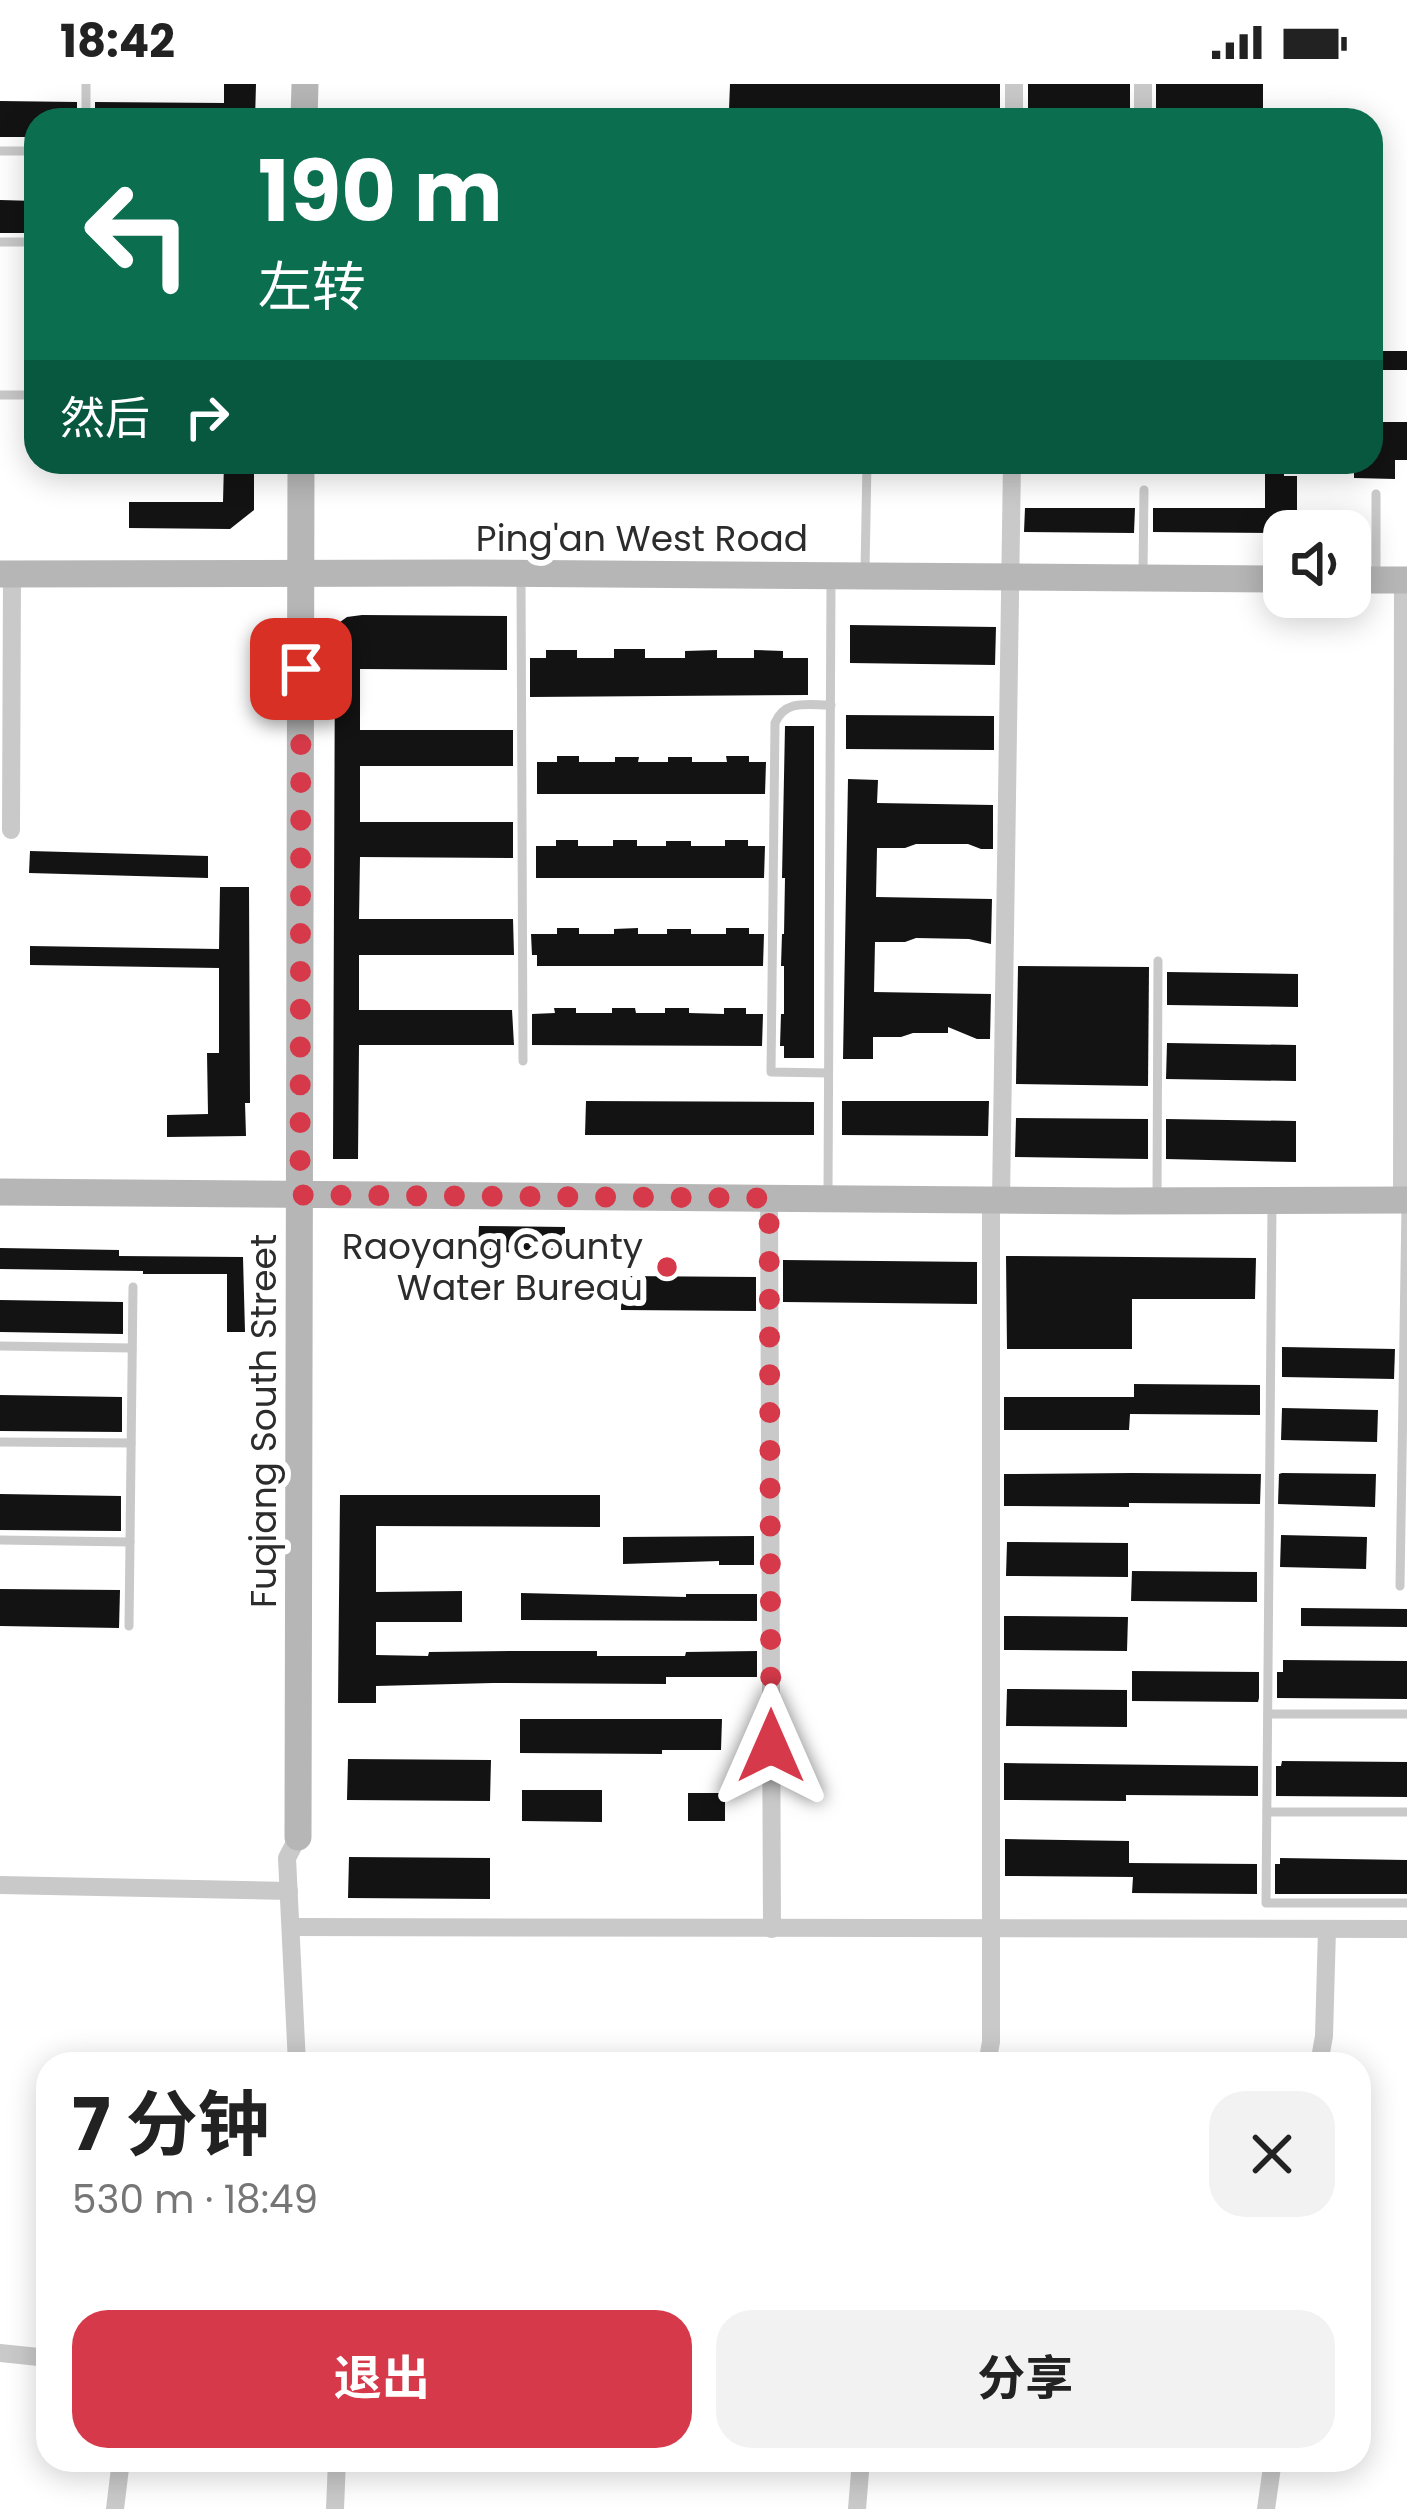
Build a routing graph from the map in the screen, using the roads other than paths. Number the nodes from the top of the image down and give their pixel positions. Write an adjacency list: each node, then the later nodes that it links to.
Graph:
1 (302, 474): 6 (street, Fuqiang South Street)
2 (867, 474): 10 (lane)
3 (1012, 474): 11 (street)
4 (1144, 490): 12 (lane)
5 (1376, 494): 14 (lane)
6 (301, 573): 7 (street, Ping'an West Road); 8 (street, Ping'an West Road); 21 (street, Fuqiang South Street)
7 (521, 573): 9 (street, Ping'an West Road); 18 (lane)
8 (6, 574): 16 (street)
9 (832, 575): 10 (street, Ping'an West Road); 15 (lane)
10 (866, 575): 11 (street, Ping'an West Road)
11 (1011, 577): 12 (street, Ping'an West Road); 24 (street)
12 (1143, 578): 13 (street, Ping'an West Road)
13 (1263, 579)
14 (1384, 580): 25 (street)
15 (831, 705): 19 (lane); 19 (lane)
16 (11, 830)
17 (1158, 961): 26 (lane)
18 (523, 1061)
19 (828, 1073): 23 (lane)
20 (0, 1192): 21 (street)
21 (300, 1195): 22 (street); 41 (street, Fuqiang South Street)
22 (769, 1198): 23 (street); 46 (street)
23 (828, 1199): 24 (street)
24 (996, 1200): 26 (street); 49 (street)
25 (1405, 1200): 27 (street); 35 (lane)
26 (1157, 1201): 27 (street)
27 (1272, 1201): 37 (lane)
28 (133, 1287): 30 (lane)
29 (0, 1346): 30 (lane)
30 (133, 1348): 32 (lane)
31 (0, 1442): 32 (lane)
32 (131, 1443): 34 (lane)
33 (0, 1540): 34 (lane)
34 (130, 1542): 36 (lane)
35 (1400, 1586)
36 (129, 1626)
37 (1268, 1714): 38 (lane); 39 (lane)
38 (1407, 1714)
39 (1267, 1812): 40 (lane); 44 (lane)
40 (1407, 1812)
41 (298, 1837): 43 (street)
42 (0, 1885): 43 (street)
43 (289, 1891): 45 (street)
44 (1407, 1904)
45 (291, 1927): 46 (street); 50 (street)
46 (772, 1929): 49 (street)
47 (1327, 1929): 48 (street); 49 (street); 52 (street)
48 (1407, 1929)
49 (991, 1930): 51 (street)
50 (297, 2052)
51 (989, 2052)
52 (1321, 2052)
53 (0, 2353): 54 (street)
54 (36, 2357)
55 (120, 2472): 59 (street)
56 (337, 2472): 60 (street)
57 (860, 2472): 61 (street)
58 (1271, 2472): 62 (street)
59 (116, 2509)
60 (335, 2509)
61 (857, 2509)
62 (1266, 2509)

